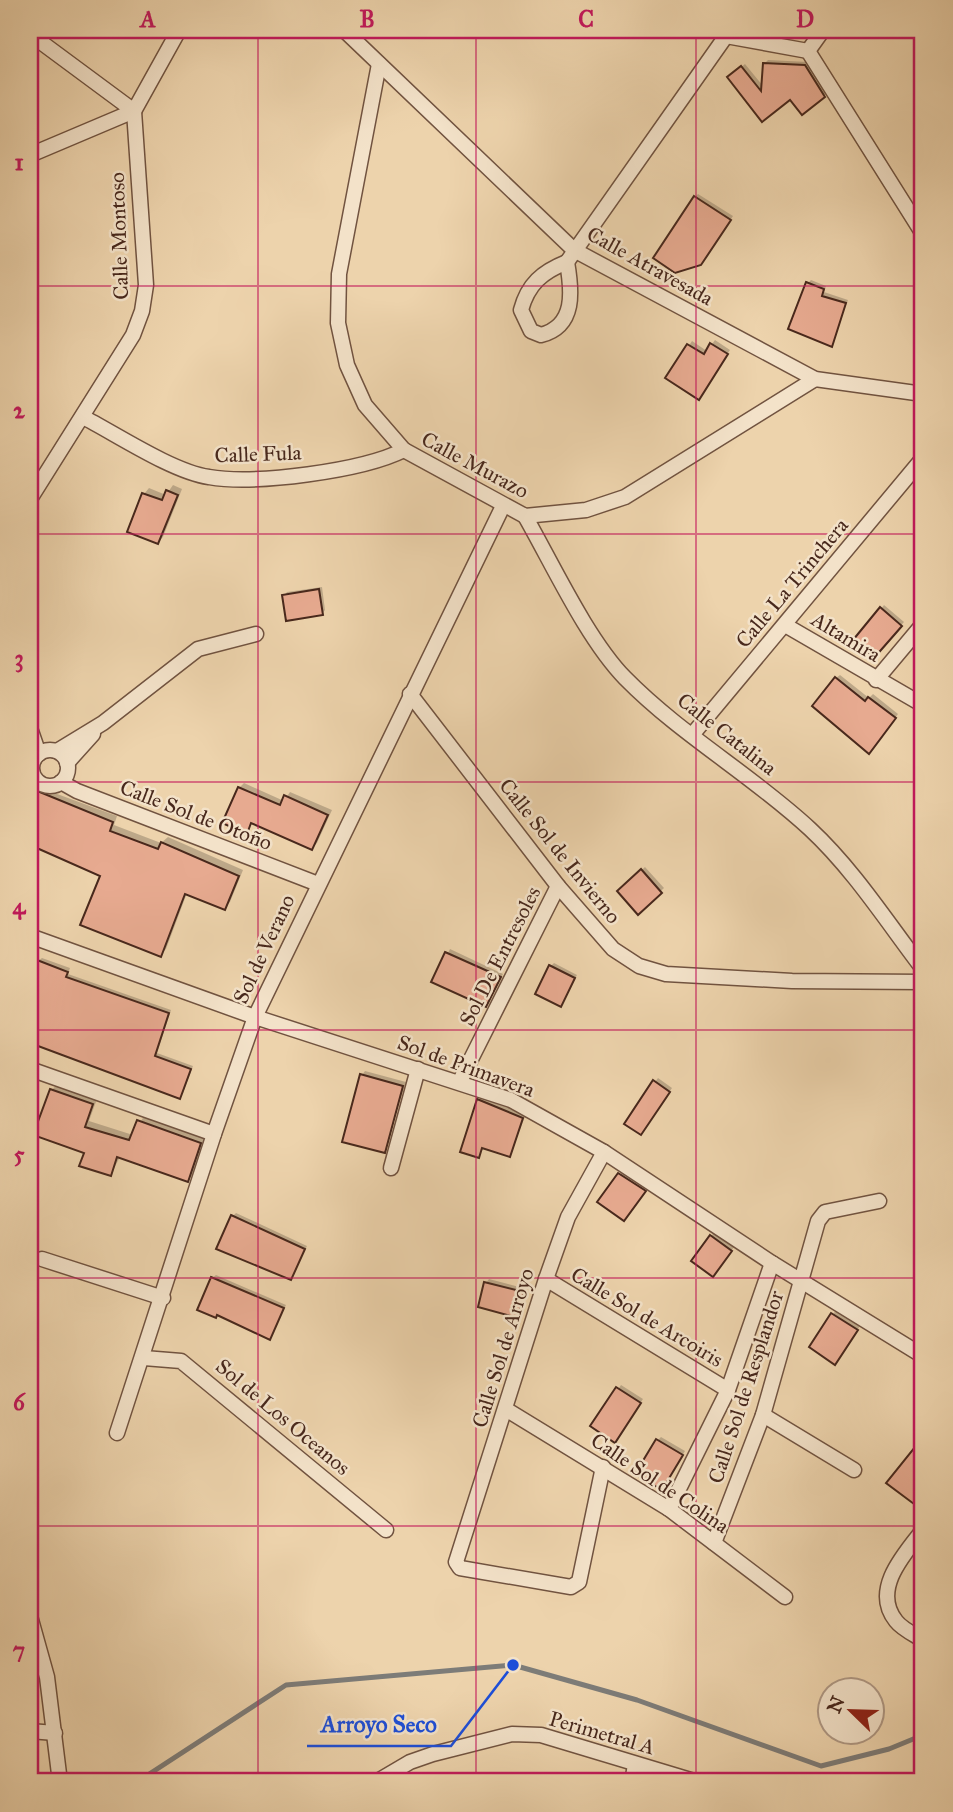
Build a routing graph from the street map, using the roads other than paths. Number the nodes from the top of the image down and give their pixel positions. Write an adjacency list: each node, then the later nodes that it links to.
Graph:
1 (178, 30): 8 (street)
2 (344, 30): 7 (street, Calle Atravesada)
3 (823, 30): 6 (street)
4 (724, 33): 6 (street); 11 (street)
5 (30, 34): 8 (street)
6 (808, 51): 10 (street)
7 (379, 64): 11 (street, Calle Atravesada); 15 (street, Calle Murazo)
8 (134, 111): 9 (street); 14 (street, Calle Montoso)
9 (30, 155)
10 (923, 234)
11 (570, 256): 11 (street); 12 (street, Calle Atravesada)
12 (815, 379): 13 (street, Calle Atravesada); 19 (street, Calle Murazo)
13 (923, 394)
14 (83, 417): 15 (street, Calle Fula); 17 (street, Calle Montoso)
15 (404, 450): 18 (street, Calle Murazo)
16 (923, 458): 21 (street, Calle La Trinchera)
17 (30, 499)
18 (503, 506): 19 (street, Calle Murazo); 24 (street, Sol de Verano)
19 (525, 516): 28 (street, Calle Catalina)
20 (923, 624): 23 (street)
21 (785, 625): 23 (street, Altamira); 28 (street, Calle La Trinchera)
22 (256, 634): 26 (street)
23 (876, 680): 25 (street, Altamira)
24 (410, 694): 34 (street, Sol de Verano); 35 (street, Calle Sol de Invierno)
25 (923, 705)
26 (103, 723): 29 (street); 31 (street)
27 (30, 728): 30 (street)
28 (692, 735): 37 (street, Calle Catalina)
29 (57, 751): 30 (street); 31 (street)
30 (39, 754): 32 (street)
31 (67, 763): 33 (street)
32 (35, 782): 33 (street)
33 (61, 782): 34 (street, Calle Sol de Otoño)
34 (318, 884): 39 (street, Sol de Verano)
35 (558, 886): 38 (street, Calle Sol de Invierno); 42 (street, Sol De Entresoles)
36 (30, 936): 39 (street, Sol de Primavera)
37 (923, 969)
38 (923, 982)
39 (255, 1017): 41 (street, Sol de Primavera); 43 (street, Sol de Verano)
40 (30, 1069): 43 (street)
41 (418, 1069): 42 (street, Sol de Primavera); 45 (street)
42 (460, 1081): 44 (street, Sol de Primavera)
43 (214, 1134): 51 (street, Sol de Verano)
44 (604, 1152): 48 (street, Sol de Primavera); 49 (street, Calle Sol de Arroyo)
45 (391, 1168)
46 (879, 1201): 50 (street, Calle Sol de Resplandor)
47 (42, 1259): 51 (street)
48 (772, 1263): 50 (street, Sol de Primavera); 54 (street)
49 (545, 1279): 54 (street, Calle Sol de Arcoiris); 55 (street, Calle Sol de Arroyo)
50 (802, 1282): 52 (street, Sol de Primavera); 56 (street, Calle Sol de Resplandor)
51 (163, 1298): 53 (street, Sol de Verano)
52 (923, 1356)
53 (144, 1358): 57 (street, Sol de Verano); 61 (street, Sol de Los Oceanos)
54 (728, 1390): 60 (street)
55 (507, 1410): 58 (street, Calle Sol de Colina); 58 (street, Calle Sol de Arroyo)
56 (763, 1415): 59 (street); 63 (street, Calle Sol de Resplandor)
57 (117, 1433)
58 (603, 1467): 60 (street, Calle Sol de Colina)
59 (854, 1470)
60 (669, 1509): 63 (street, Calle Sol de Colina)
61 (386, 1530)
62 (923, 1530): 66 (street)
63 (714, 1543): 64 (street, Calle Sol de Colina)
64 (785, 1597)
65 (30, 1616): 68 (street)
66 (923, 1640)
67 (30, 1731): 68 (street)
68 (55, 1733): 70 (street)
69 (635, 1765): 71 (street, Perimetral A); 72 (street); 73 (street, Perimetral A)
70 (60, 1782)
71 (376, 1782)
72 (632, 1782)
73 (697, 1782)

